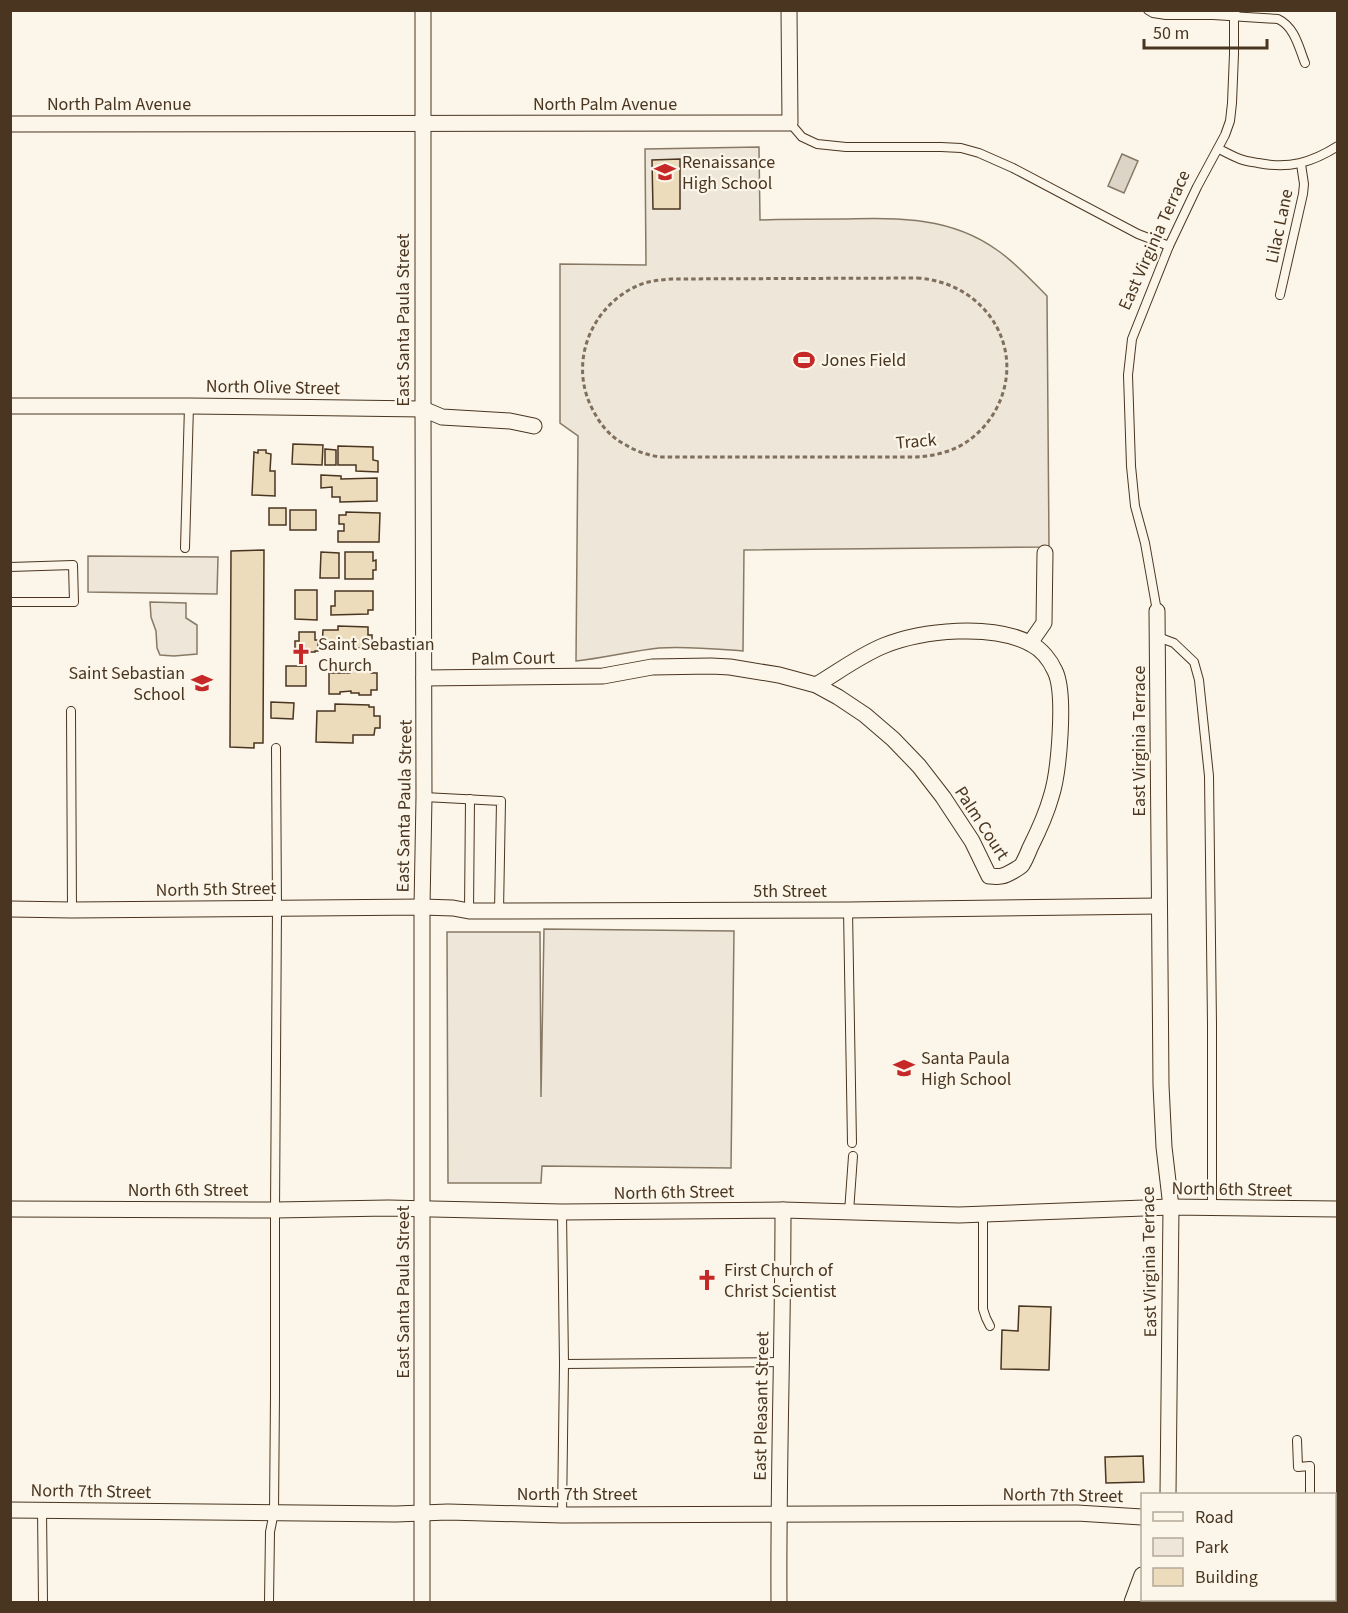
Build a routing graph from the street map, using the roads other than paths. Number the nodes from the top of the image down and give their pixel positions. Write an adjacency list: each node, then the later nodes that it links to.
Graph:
1 (423, 10): 6 (street, East Santa Paula Street)
2 (789, 10): 7 (street)
3 (1148, 10): 4 (lane)
4 (1235, 14): 5 (lane); 10 (lane, East Virginia Terrace)
5 (1305, 63)
6 (423, 123): 7 (street, North Palm Avenue); 8 (street, North Palm Avenue); 16 (street, East Santa Paula Street)
7 (789, 123): 12 (lane)
8 (10, 124)
9 (1338, 146): 11 (lane)
10 (1218, 149): 11 (lane); 12 (lane, East Virginia Terrace)
11 (1301, 164): 13 (lane, Lilac Lane)
12 (1169, 246): 22 (lane, East Virginia Terrace)
13 (1280, 295)
14 (10, 406): 15 (street, North Olive Street)
15 (189, 406): 16 (street, North Olive Street); 18 (lane)
16 (423, 409): 17 (street, North Olive Street); 25 (street, East Santa Paula Street)
17 (534, 426)
18 (185, 548)
19 (1045, 553): 24 (street)
20 (10, 567): 21 (lane)
21 (10, 602)
22 (1157, 611): 23 (street, East Virginia Terrace)
23 (1158, 637): 31 (street, East Virginia Terrace); 42 (lane)
24 (1030, 643): 26 (street); 26 (street, Palm Court)
25 (424, 678): 26 (street, Palm Court); 29 (street, East Santa Paula Street)
26 (816, 685)
27 (71, 711): 35 (lane)
28 (276, 748): 33 (lane)
29 (424, 797): 30 (lane); 32 (street, East Santa Paula Street)
30 (470, 799): 37 (lane); 38 (lane)
31 (1159, 906): 36 (street, 5th Street); 41 (street, East Virginia Terrace)
32 (422, 907): 33 (street, North 5th Street); 37 (street, 5th Street); 44 (street, East Santa Paula Street)
33 (277, 908): 35 (street, North 5th Street); 46 (lane)
34 (10, 909): 35 (street, North 5th Street)
35 (72, 910)
36 (848, 910): 38 (street, 5th Street); 39 (lane)
37 (470, 911): 38 (street, 5th Street)
38 (500, 911)
39 (852, 1143)
40 (853, 1156): 49 (lane)
41 (1171, 1207): 42 (street, North 6th Street); 50 (street, North 6th Street); 55 (street, East Virginia Terrace)
42 (1212, 1208): 45 (street, North 6th Street)
43 (10, 1209): 46 (street, North 6th Street)
44 (423, 1209): 46 (street, North 6th Street); 48 (street, North 6th Street); 60 (street, East Santa Paula Street)
45 (1338, 1209)
46 (275, 1210): 59 (lane)
47 (783, 1210): 48 (street, North 6th Street); 49 (street, North 6th Street); 52 (street, East Pleasant Street)
48 (562, 1212): 53 (lane)
49 (849, 1212): 50 (street, North 6th Street)
50 (983, 1214): 51 (lane)
51 (990, 1326)
52 (782, 1362): 53 (lane); 61 (street, East Pleasant Street)
53 (564, 1364): 62 (lane)
54 (1298, 1440): 56 (lane)
55 (1168, 1493)
56 (1310, 1493)
57 (10, 1510): 58 (street, North 7th Street)
58 (42, 1510): 59 (street, North 7th Street); 65 (lane)
59 (274, 1512): 60 (street, North 7th Street); 66 (lane)
60 (423, 1513): 62 (street, North 7th Street); 67 (street, East Santa Paula Street)
61 (779, 1514): 62 (street, North 7th Street); 63 (street, North 7th Street); 68 (street, East Pleasant Street)
62 (562, 1515)
63 (1141, 1517)
64 (1141, 1580): 69 (street)
65 (43, 1602)
66 (269, 1602)
67 (422, 1602)
68 (779, 1602)
69 (1132, 1602)

